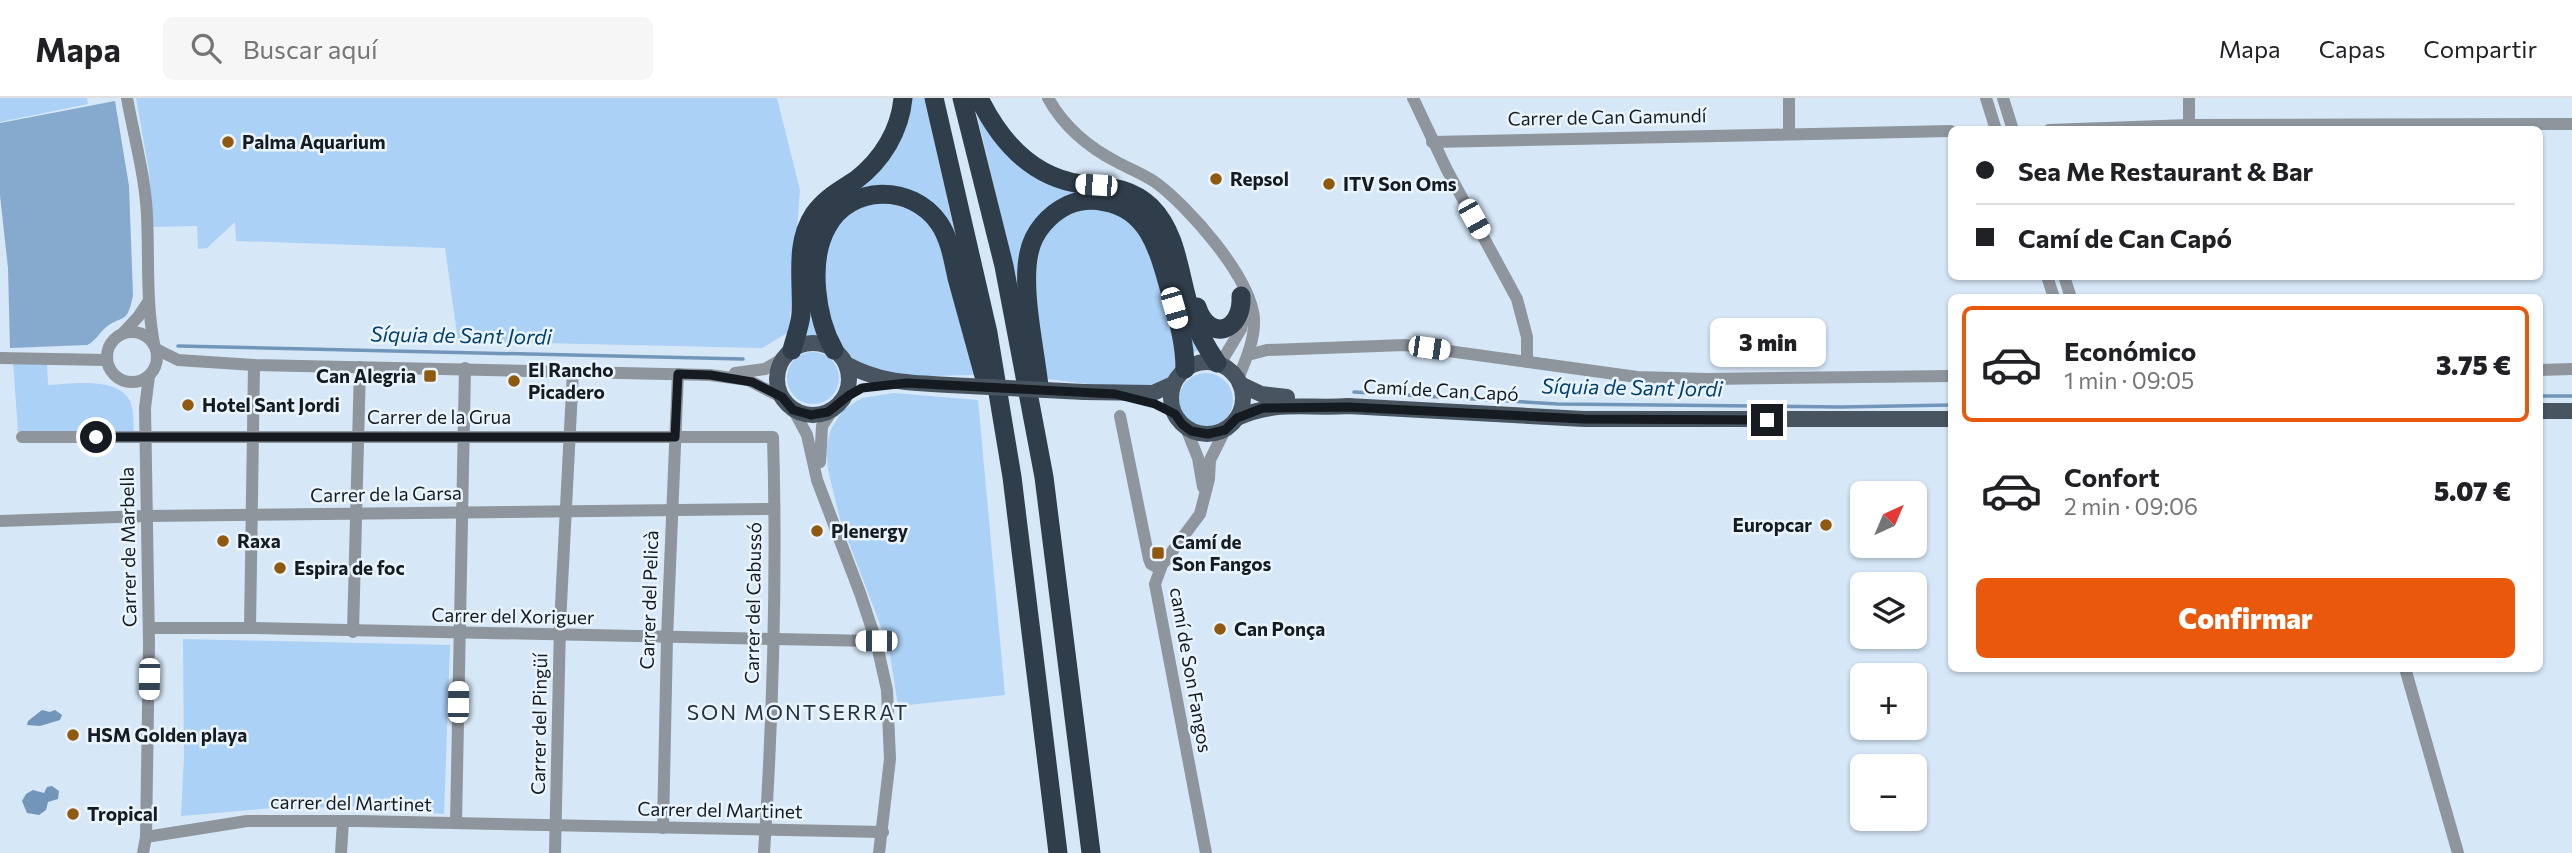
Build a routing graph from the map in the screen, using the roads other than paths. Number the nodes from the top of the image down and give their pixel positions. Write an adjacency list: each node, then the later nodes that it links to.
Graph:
1 (127, 98): 23 (street)
2 (903, 98): 26 (highway)
3 (934, 98): 69 (highway)
4 (962, 98): 70 (highway)
5 (979, 98): 21 (highway)
6 (1048, 98): 20 (street)
7 (1413, 98): 19 (street)
8 (1789, 98): 18 (street)
9 (1986, 98): 14 (street)
10 (2003, 98): 15 (street)
11 (2189, 98): 13 (street)
12 (2572, 124): 13 (street)
13 (2189, 125): 16 (street)
14 (1995, 126)
15 (2012, 126)
16 (2161, 126)
17 (1948, 131): 18 (street, Carrer de Can Gamundí)
18 (1789, 133): 19 (street, Carrer de Can Gamundí)
19 (1432, 142): 32 (street)
20 (1223, 256): 22 (street); 27 (street)
21 (1182, 280): 22 (highway); 33 (highway)
22 (1241, 296): 33 (street)
23 (148, 302): 24 (street); 25 (street)
24 (123, 333): 25 (street); 30 (street)
25 (155, 347): 31 (street); 40 (street)
26 (788, 354): 28 (main road); 42 (street); 49 (main road)
27 (1248, 355): 32 (street); 46 (street)
28 (840, 357): 47 (main road); 50 (main road); 69 (highway)
29 (0, 358): 30 (street)
30 (106, 360): 45 (street)
31 (178, 360): 34 (street); 40 (street)
32 (1527, 362): 43 (street)
33 (1218, 364): 44 (main road); 46 (main road)
34 (254, 365): 35 (street); 61 (street)
35 (360, 367): 36 (street); 62 (street)
36 (466, 368): 39 (street); 68 (street)
37 (2572, 369): 38 (street)
38 (2543, 370)
39 (573, 371): 41 (street); 64 (street, Carrer del Pingüí)
40 (150, 374): 45 (street); 52 (street, Carrer de Marbella)
41 (678, 374): 42 (street); 65 (street, Carrer del Pelicà)
42 (710, 375): 49 (street)
43 (1948, 376)
44 (1179, 377): 48 (main road); 56 (main road); 70 (highway)
45 (124, 382): 52 (street)
46 (1239, 382): 51 (main road, Camí de Can Capó); 59 (main road)
47 (907, 383): 48 (main road, bridge); 50 (main road)
48 (1115, 394): 56 (main road)
49 (782, 397): 53 (main road)
50 (839, 404): 53 (main road); 71 (street)
51 (1348, 407): 58 (main road, Camí de Can Capó); 59 (main road, Camí de Can Capó)
52 (145, 408): 67 (street, Carrer de Marbella)
53 (793, 410): 71 (street)
54 (2543, 411): 55 (main road)
55 (2572, 411)
56 (1175, 414): 60 (main road)
57 (1120, 416): 81 (street, camí de Son Fangos)
58 (1948, 419)
59 (1231, 424): 60 (main road); 72 (street)
60 (1186, 428): 72 (street)
61 (254, 436): 62 (street, Carrer de la Grua); 67 (street, Carrer de la Grua); 78 (street)
62 (357, 436): 68 (street, Carrer de la Grua); 77 (street)
63 (22, 437): 67 (street, Carrer de la Grua)
64 (569, 437): 65 (street, Carrer de la Grua); 68 (street, Carrer de la Grua); 75 (street, Carrer del Pingüí)
65 (675, 437): 66 (street, Carrer de la Grua); 73 (street, Carrer del Pelicà)
66 (773, 437): 74 (street, Carrer del Cabussó)
67 (146, 438): 79 (street, Carrer de Marbella)
68 (465, 438): 76 (street)
69 (1012, 477): 103 (highway)
70 (1044, 477): 104 (highway)
71 (823, 494): 89 (street)
72 (1205, 498): 81 (street)
73 (672, 509): 74 (street, Carrer de la Garsa); 75 (street, Carrer de la Garsa); 87 (street, Carrer del Pelicà)
74 (773, 509): 88 (street, Carrer del Cabussó)
75 (565, 510): 76 (street, Carrer de la Garsa); 86 (street, Carrer del Pingüí)
76 (461, 512): 77 (street, Carrer de la Garsa); 85 (street)
77 (355, 513): 78 (street, Carrer de la Garsa); 84 (street)
78 (252, 515): 79 (street, Carrer de la Garsa); 83 (street)
79 (147, 516): 80 (street, Carrer de la Garsa); 82 (street, Carrer de Marbella)
80 (0, 521)
81 (1160, 569): 105 (street, camí de Son Fangos)
82 (149, 628): 83 (street, Carrer del Xoriguer); 97 (street, Carrer de Marbella)
83 (250, 628): 84 (street, Carrer del Xoriguer)
84 (353, 632): 85 (street, Carrer del Xoriguer)
85 (460, 634): 86 (street, Carrer del Xoriguer); 92 (street)
86 (560, 636): 87 (street, Carrer del Xoriguer); 93 (street, Carrer del Pingüí)
87 (667, 638): 88 (street, Carrer del Xoriguer); 94 (street, Carrer del Pelicà)
88 (773, 640): 89 (street, Carrer del Xoriguer); 95 (street, Carrer del Cabussó)
89 (876, 641): 96 (street)
90 (2406, 672): 106 (street)
91 (343, 821): 92 (street, carrer del Martinet); 97 (street, carrer del Martinet); 99 (street)
92 (456, 823): 93 (street, carrer del Martinet)
93 (556, 825): 94 (street, Carrer del Martinet); 100 (street, Carrer del Pingüí)
94 (663, 828): 95 (street, Carrer del Martinet)
95 (766, 830): 96 (street, Carrer del Martinet); 101 (street, Carrer del Cabussó)
96 (883, 832): 102 (street)
97 (146, 837): 98 (street, Carrer de Marbella)
98 (143, 853)
99 (341, 853)
100 (555, 853)
101 (764, 853)
102 (879, 853)
103 (1058, 853)
104 (1091, 853)
105 (1206, 853)
106 (2458, 853)

